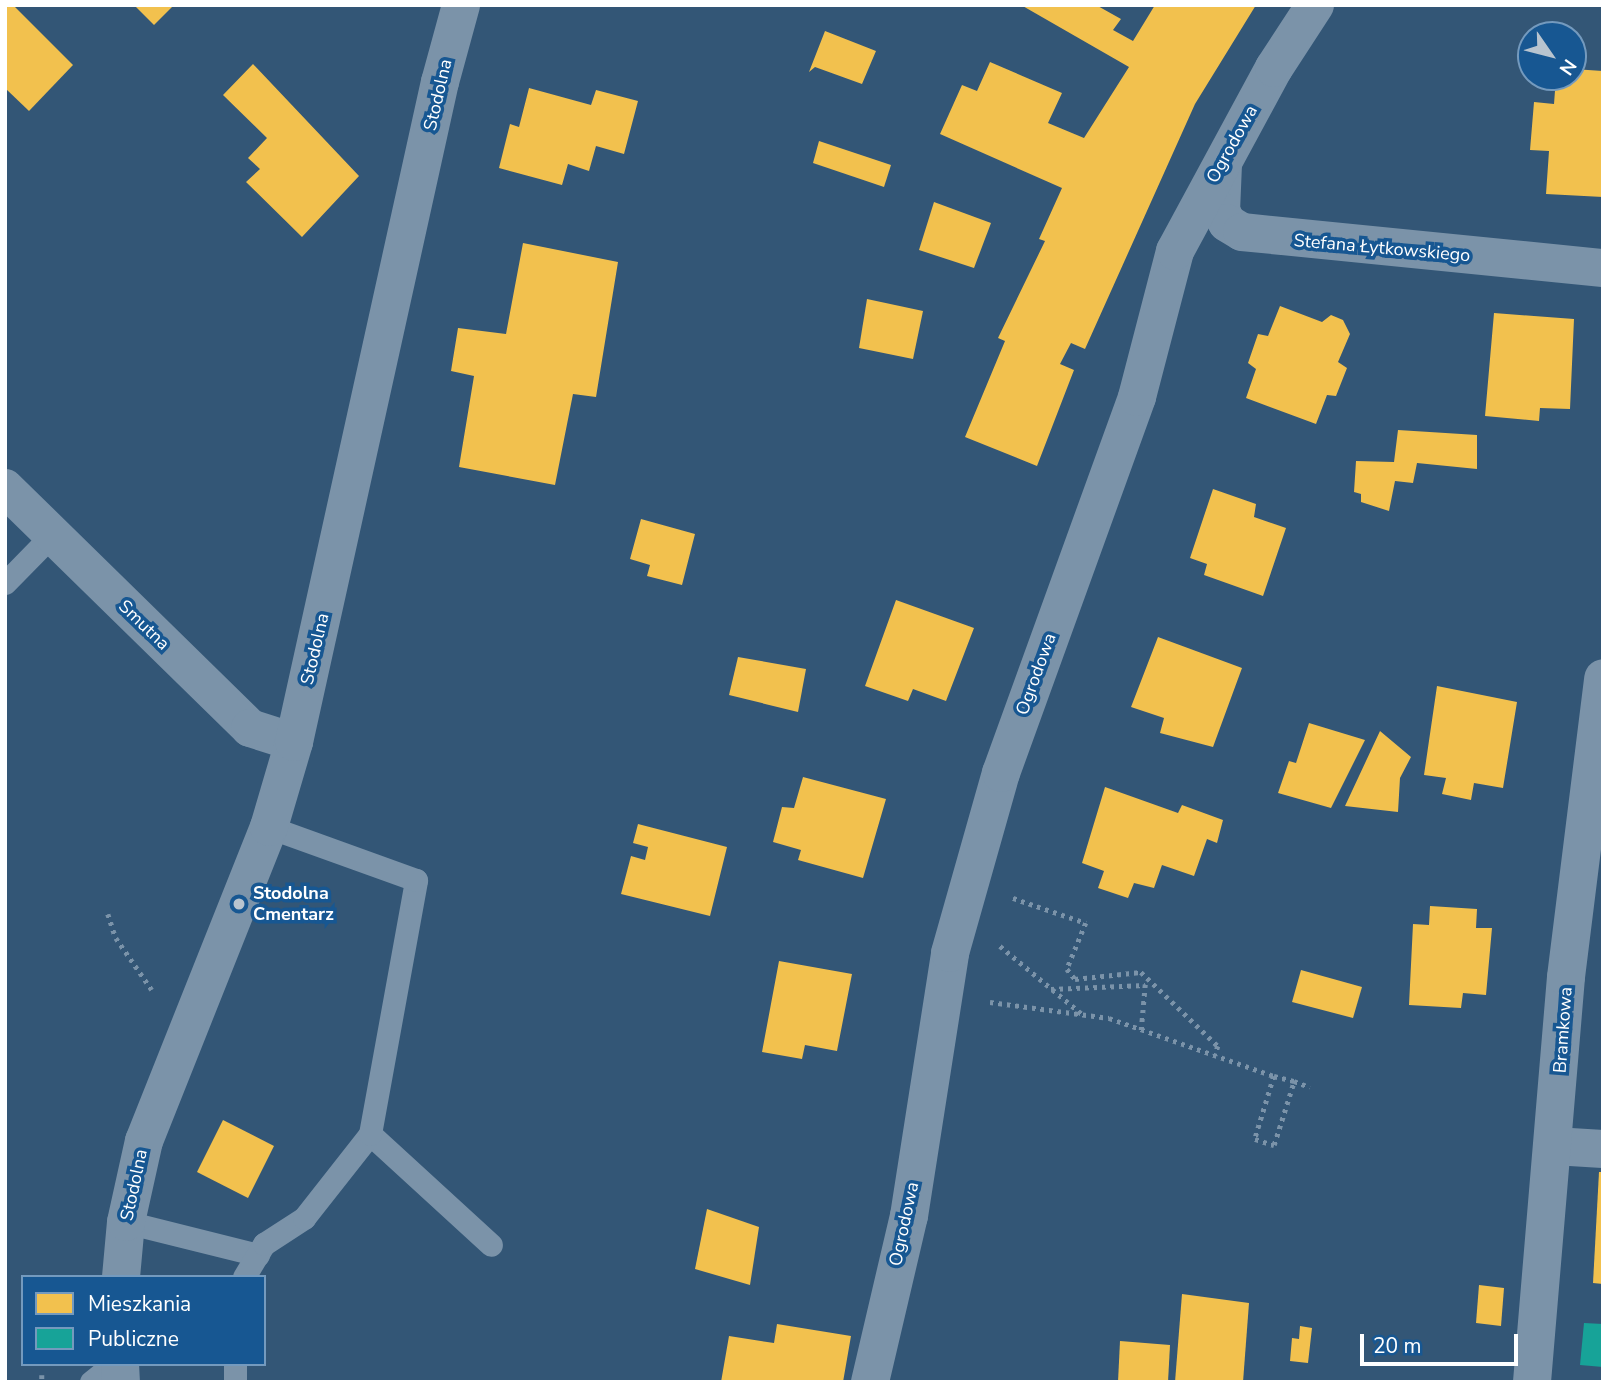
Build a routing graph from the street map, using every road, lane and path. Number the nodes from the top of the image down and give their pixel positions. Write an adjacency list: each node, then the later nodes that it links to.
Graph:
1 (461, 5): 9 (street, Stodolna)
2 (1315, 5): 3 (street, Ogrodowa)
3 (1223, 162): 4 (street, Stefana Łytkowskiego); 37 (street, Ogrodowa)
4 (1603, 268)
5 (5, 488): 6 (street, Smutna)
6 (52, 535): 7 (lane); 9 (street, Smutna)
7 (5, 583)
8 (1603, 678): 26 (street, Bramkowa)
9 (294, 742): 10 (street, Stodolna)
10 (269, 827): 25 (lane); 28 (street, Stodolna)
11 (1002, 894): 14 (path)
12 (108, 914): 17 (path)
13 (992, 940): 16 (path)
14 (1145, 976): 15 (path); 21 (path)
15 (1144, 985): 16 (path); 20 (path)
16 (1051, 989): 19 (path)
17 (152, 991)
18 (990, 1002): 19 (path)
19 (1083, 1015): 20 (path)
20 (1141, 1030): 21 (path)
21 (1215, 1056): 22 (path)
22 (1274, 1076): 23 (path); 23 (path)
23 (1294, 1081): 24 (path)
24 (1310, 1087)
25 (370, 1134): 29 (lane); 30 (lane)
26 (1554, 1146): 27 (street); 38 (street, Bramkowa)
27 (1603, 1149)
28 (126, 1222): 30 (lane); 31 (street, Stodolna)
29 (491, 1245)
30 (258, 1255): 32 (lane)
31 (121, 1275)
32 (245, 1275)
33 (111, 1366): 36 (lane)
34 (42, 1375): 35 (path)
35 (42, 1382)
36 (91, 1382)
37 (870, 1382)
38 (1532, 1382)

